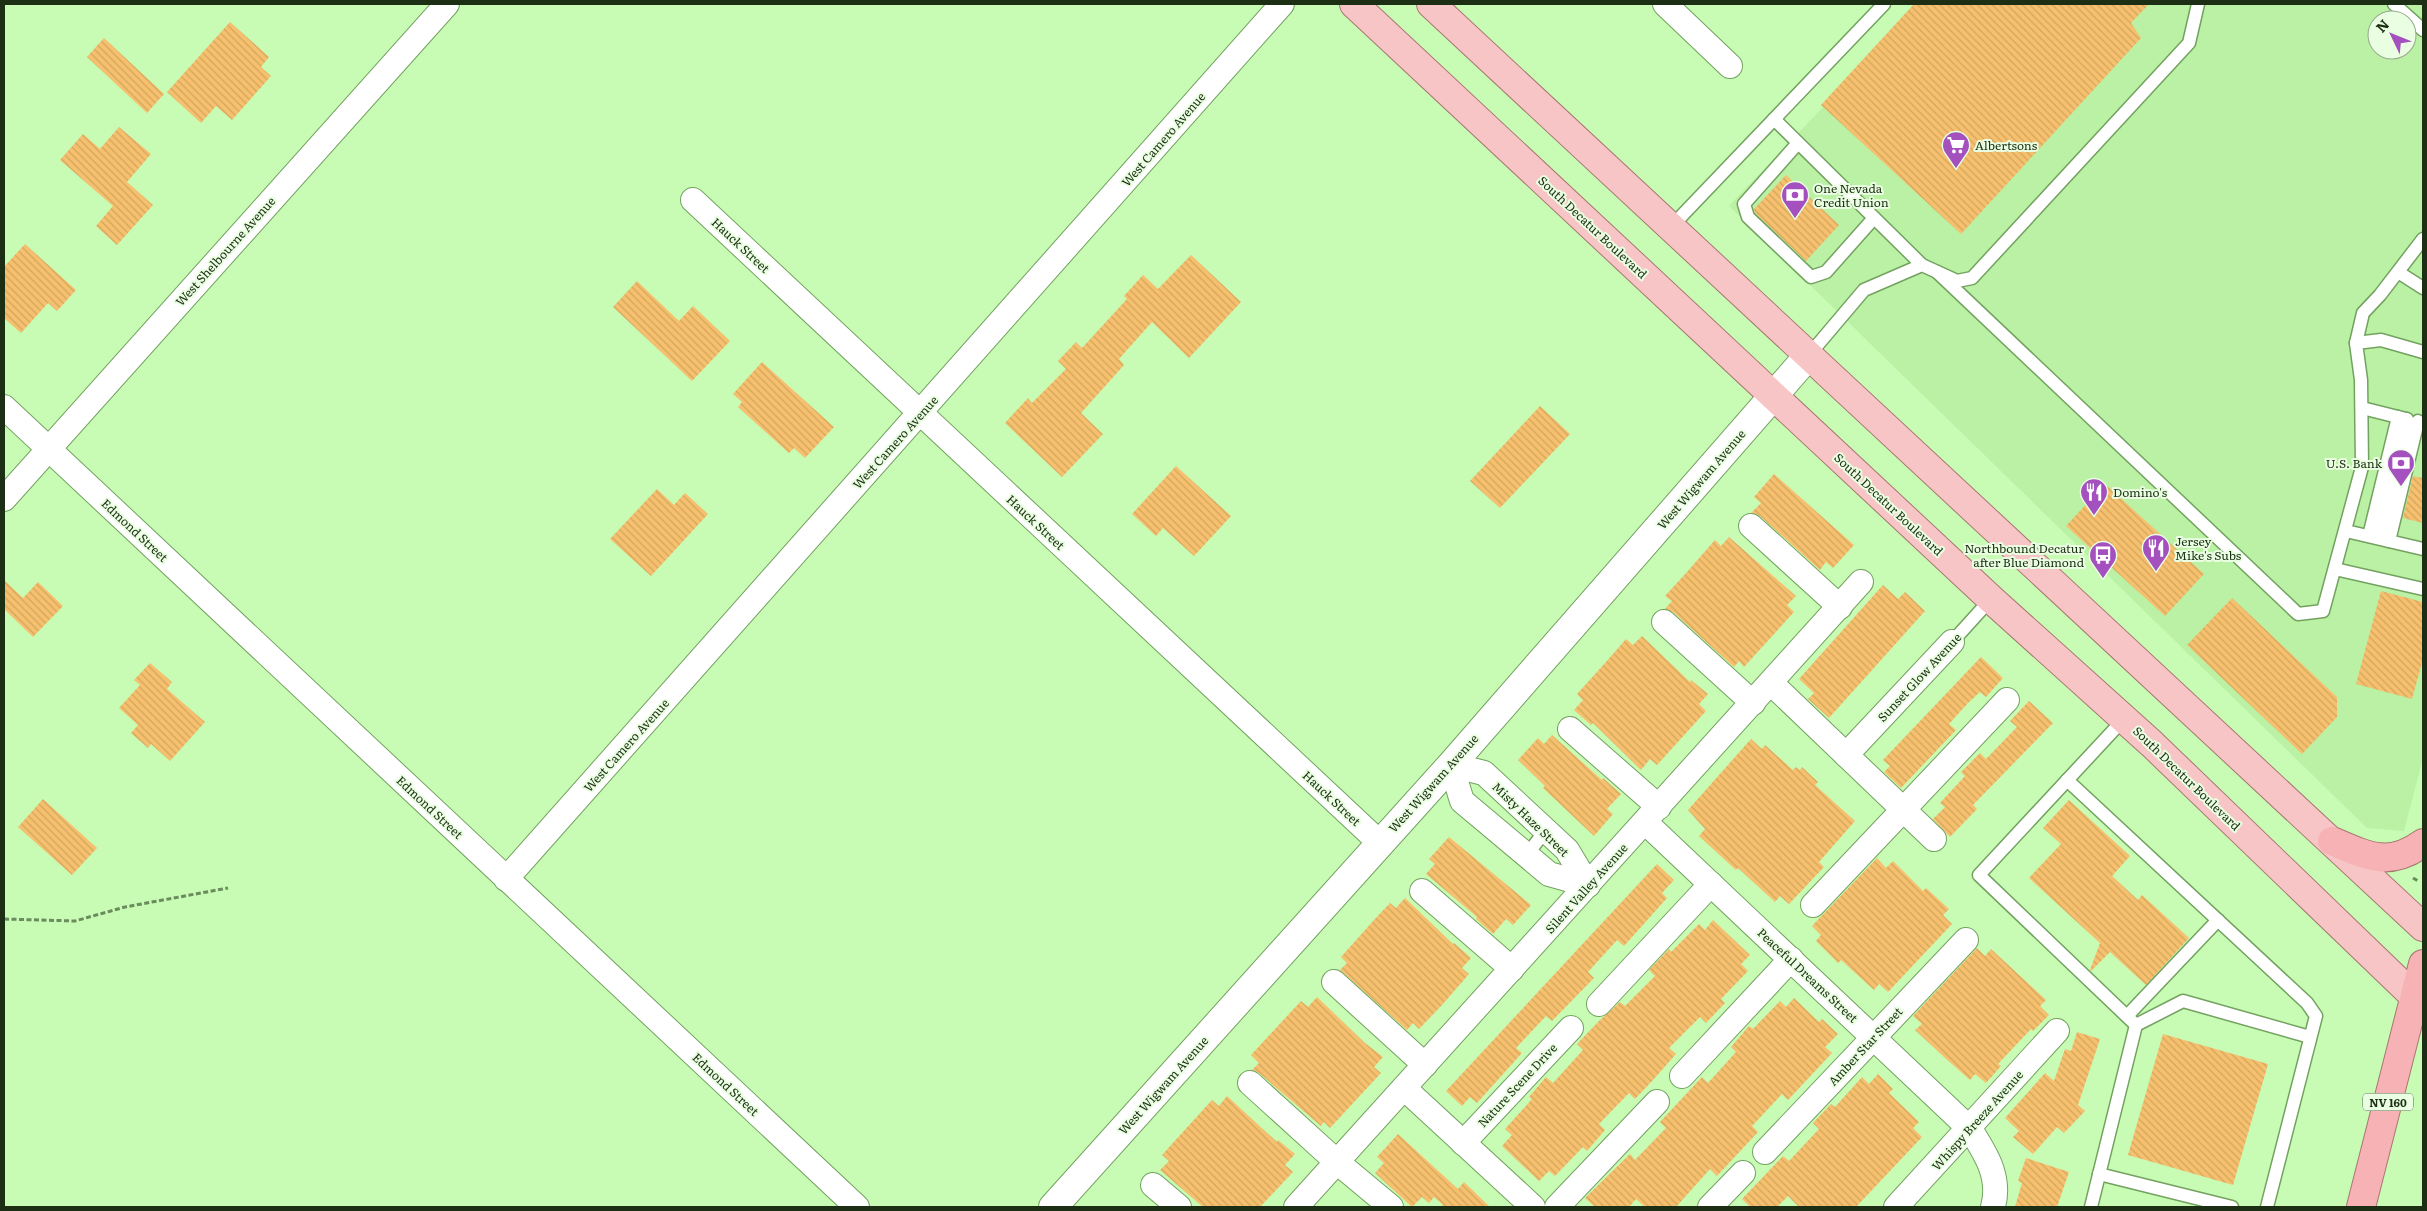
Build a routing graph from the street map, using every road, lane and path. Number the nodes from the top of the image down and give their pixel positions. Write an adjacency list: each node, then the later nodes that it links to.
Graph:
1 (447, 4): 29 (street, West Shelbourne Avenue)
2 (1282, 4): 27 (street, West Camero Avenue)
3 (1354, 4): 24 (main road, South Decatur Boulevard)
4 (1430, 4): 15 (main road)
5 (1665, 4): 10 (street)
6 (1884, 4): 11 (lane)
7 (2198, 4): 18 (lane)
8 (2394, 4): 9 (lane)
9 (2423, 30)
10 (1730, 66)
11 (1774, 120): 12 (lane); 15 (lane)
12 (1798, 143): 14 (lane); 14 (lane)
13 (693, 200): 27 (street, Hauck Street)
14 (1874, 218): 17 (lane)
15 (1671, 227): 23 (main road)
16 (2423, 239): 19 (lane)
17 (1922, 266): 18 (lane); 23 (lane)
18 (1936, 272): 35 (lane)
19 (2398, 272): 20 (lane); 21 (lane)
20 (2423, 288)
21 (2356, 343): 22 (lane); 26 (lane)
22 (2423, 352)
23 (1809, 355): 24 (street, West Wigwam Avenue); 54 (main road)
24 (1773, 396): 38 (main road, South Decatur Boulevard); 48 (street, West Wigwam Avenue)
25 (4, 407): 29 (street, Edmond Street)
26 (2362, 408): 28 (lane); 32 (lane)
27 (921, 413): 55 (street, Hauck Street); 59 (street, West Camero Avenue)
28 (2412, 420): 33 (lane); 33 (lane)
29 (49, 449): 30 (street, West Shelbourne Avenue); 59 (street, Edmond Street)
30 (4, 499)
31 (1751, 526): 39 (street)
32 (2346, 530): 33 (lane); 35 (lane)
33 (2379, 538): 34 (lane)
34 (2423, 549)
35 (2335, 569): 37 (lane)
36 (1861, 582): 39 (street, Silent Valley Avenue)
37 (2423, 589)
38 (1991, 599): 41 (lane, Sunset Glow Avenue); 45 (main road, South Decatur Boulevard)
39 (1840, 607): 42 (street, Silent Valley Avenue)
40 (1664, 622): 44 (street)
41 (1952, 642): 47 (street, Sunset Glow Avenue)
42 (1771, 683): 44 (street, Silent Valley Avenue); 47 (street)
43 (2007, 700): 50 (street)
44 (1753, 703): 51 (street, Silent Valley Avenue)
45 (2124, 719): 49 (lane); 74 (main road, South Decatur Boulevard)
46 (1570, 729): 51 (street)
47 (1846, 755): 50 (street)
48 (1450, 765): 52 (street, Misty Haze Street); 55 (street, West Wigwam Avenue); 57 (street, Misty Haze Street)
49 (2067, 780): 67 (lane); 76 (lane)
50 (1903, 809): 53 (street); 65 (street)
51 (1652, 814): 61 (street, Peaceful Dreams Street); 62 (street, Silent Valley Avenue)
52 (1545, 831): 57 (lane); 62 (street, Misty Haze Street)
53 (1934, 839)
54 (2332, 841): 56 (highway); 68 (main road)
55 (1380, 843): 95 (street, West Wigwam Avenue)
56 (2423, 843)
57 (1526, 856): 62 (street, Misty Haze Street)
58 (2413, 878): 60 (path)
59 (506, 879): 94 (street, Edmond Street)
60 (2418, 881)
61 (1711, 884): 70 (street, Peaceful Dreams Street); 75 (street)
62 (1588, 885): 72 (street, Silent Valley Avenue)
63 (228, 888): 66 (path)
64 (1422, 892): 72 (street)
65 (1813, 905)
66 (4, 919)
67 (2218, 920): 76 (lane); 80 (lane)
68 (2423, 927)
69 (1966, 940): 79 (street, Amber Star Street)
70 (1791, 959): 79 (street, Peaceful Dreams Street); 82 (street)
71 (2423, 964): 74 (highway, NV 160)
72 (1512, 969): 81 (street, Silent Valley Avenue)
73 (1334, 982): 81 (street)
74 (2419, 1000): 106 (highway, NV 160)
75 (1599, 1004)
76 (2131, 1020): 80 (lane); 91 (lane)
77 (1571, 1028): 87 (street, Nature Scene Drive)
78 (2057, 1031): 86 (street, Whispy Breeze Avenue)
79 (1873, 1037): 86 (street, Peaceful Dreams Street); 88 (street, Amber Star Street)
80 (2310, 1037): 105 (lane)
81 (1426, 1064): 84 (street, Silent Valley Avenue)
82 (1682, 1076)
83 (1250, 1083): 89 (street)
84 (1404, 1088): 87 (street); 89 (street, Silent Valley Avenue)
85 (1657, 1102): 99 (street)
86 (1970, 1129): 101 (street, Whispy Breeze Avenue); 102 (street, Peaceful Dreams Street)
87 (1463, 1143): 93 (street)
88 (1765, 1152)
89 (1337, 1162): 97 (street, Silent Valley Avenue); 98 (street)
90 (1743, 1173): 100 (street)
91 (2099, 1174): 103 (lane); 104 (lane)
92 (1153, 1185): 96 (street)
93 (1529, 1206)
94 (857, 1207)
95 (1053, 1207)
96 (1179, 1207)
97 (1296, 1207)
98 (1391, 1207)
99 (1557, 1207)
100 (1710, 1207)
101 (1896, 1207)
102 (1993, 1207)
103 (2091, 1207)
104 (2232, 1207)
105 (2268, 1207)
106 (2361, 1207)

